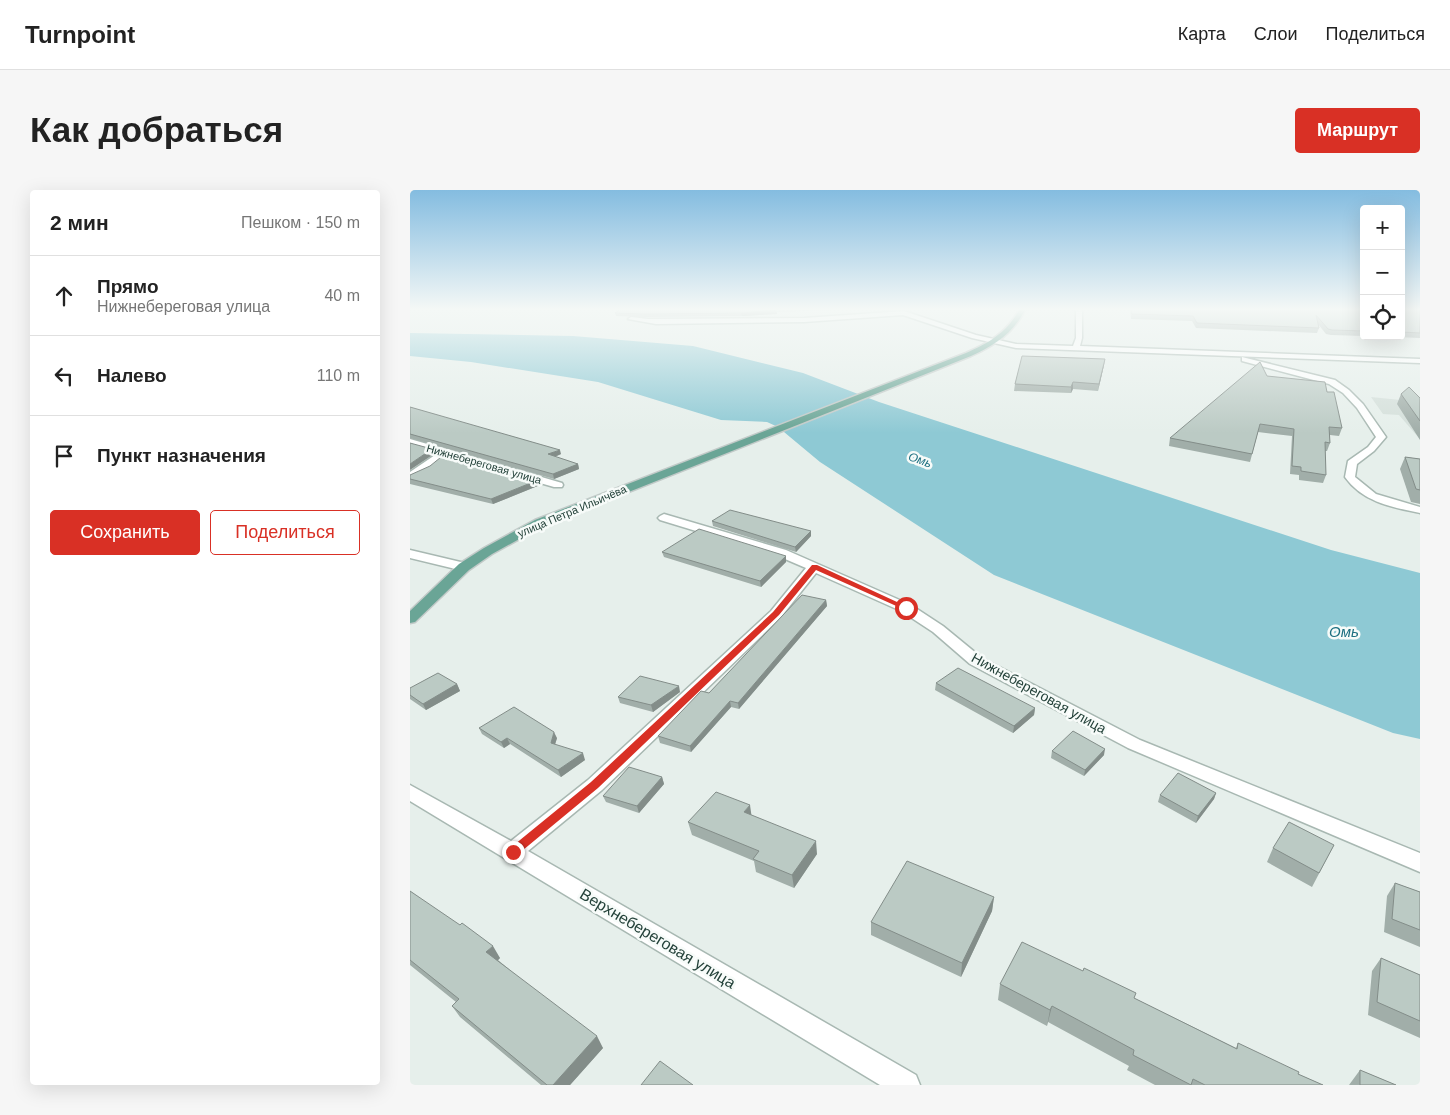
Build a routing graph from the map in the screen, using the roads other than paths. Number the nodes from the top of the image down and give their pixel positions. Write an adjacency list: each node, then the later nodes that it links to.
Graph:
1 (978, 350): 13 (main road, улица Петра Ильичёва)
2 (1131, 350): 3 (street)
3 (1233, 353): 4 (street); 9 (street)
4 (1420, 361)
5 (410, 442): 6 (street, Нижнебереговая улица)
6 (445, 452): 7 (street); 8 (street, Нижнебереговая улица)
7 (410, 476)
8 (558, 485)
9 (1420, 510)
10 (664, 518): 12 (street, Нижнебереговая улица)
11 (410, 554): 13 (street)
12 (814, 567): 16 (street); 17 (street, Нижнебереговая улица)
13 (464, 568): 14 (main road, улица Петра Ильичёва)
14 (410, 619)
15 (410, 792): 16 (street, Верхнебереговая улица)
16 (513, 852): 18 (street, Верхнебереговая улица)
17 (1420, 863)
18 (906, 1085)

